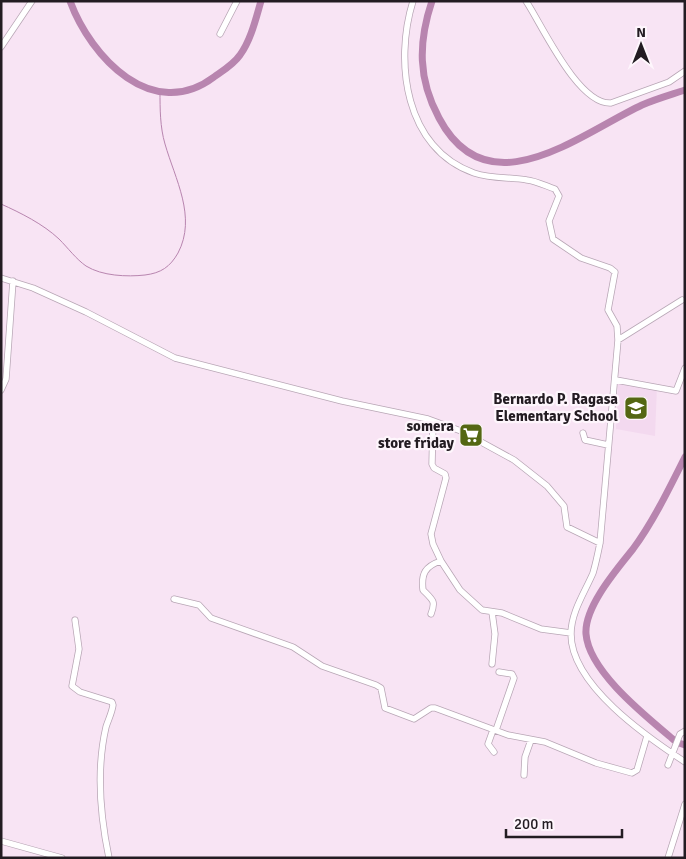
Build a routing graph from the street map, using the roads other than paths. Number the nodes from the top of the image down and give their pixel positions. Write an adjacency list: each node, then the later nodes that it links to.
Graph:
1 (32, 1): 6 (street)
2 (237, 1): 5 (street)
3 (413, 1): 11 (street)
4 (526, 1): 7 (street)
5 (220, 34)
6 (1, 47)
7 (685, 71)
8 (1, 278): 9 (street)
9 (13, 281): 14 (street); 15 (street)
10 (682, 300): 11 (street)
11 (618, 340): 13 (street)
12 (685, 368): 13 (street)
13 (616, 380): 17 (street)
14 (1, 390)
15 (433, 421): 18 (street); 19 (street)
16 (584, 433): 17 (street)
17 (608, 445): 18 (street)
18 (600, 543): 24 (street)
19 (441, 561): 21 (street); 22 (street)
20 (174, 599): 27 (street)
21 (492, 612): 24 (street); 25 (street)
22 (431, 614)
23 (75, 620): 39 (street)
24 (571, 633): 29 (street)
25 (492, 664)
26 (499, 672): 27 (street)
27 (495, 730): 30 (street); 31 (street)
28 (685, 731): 32 (street)
29 (647, 736): 30 (street); 32 (street)
30 (531, 740): 35 (street)
31 (494, 752)
32 (672, 753): 33 (street); 34 (street)
33 (685, 762)
34 (668, 765)
35 (524, 775)
36 (685, 804): 40 (street)
37 (1, 841): 38 (street)
38 (62, 858)
39 (109, 858)
40 (668, 858)

